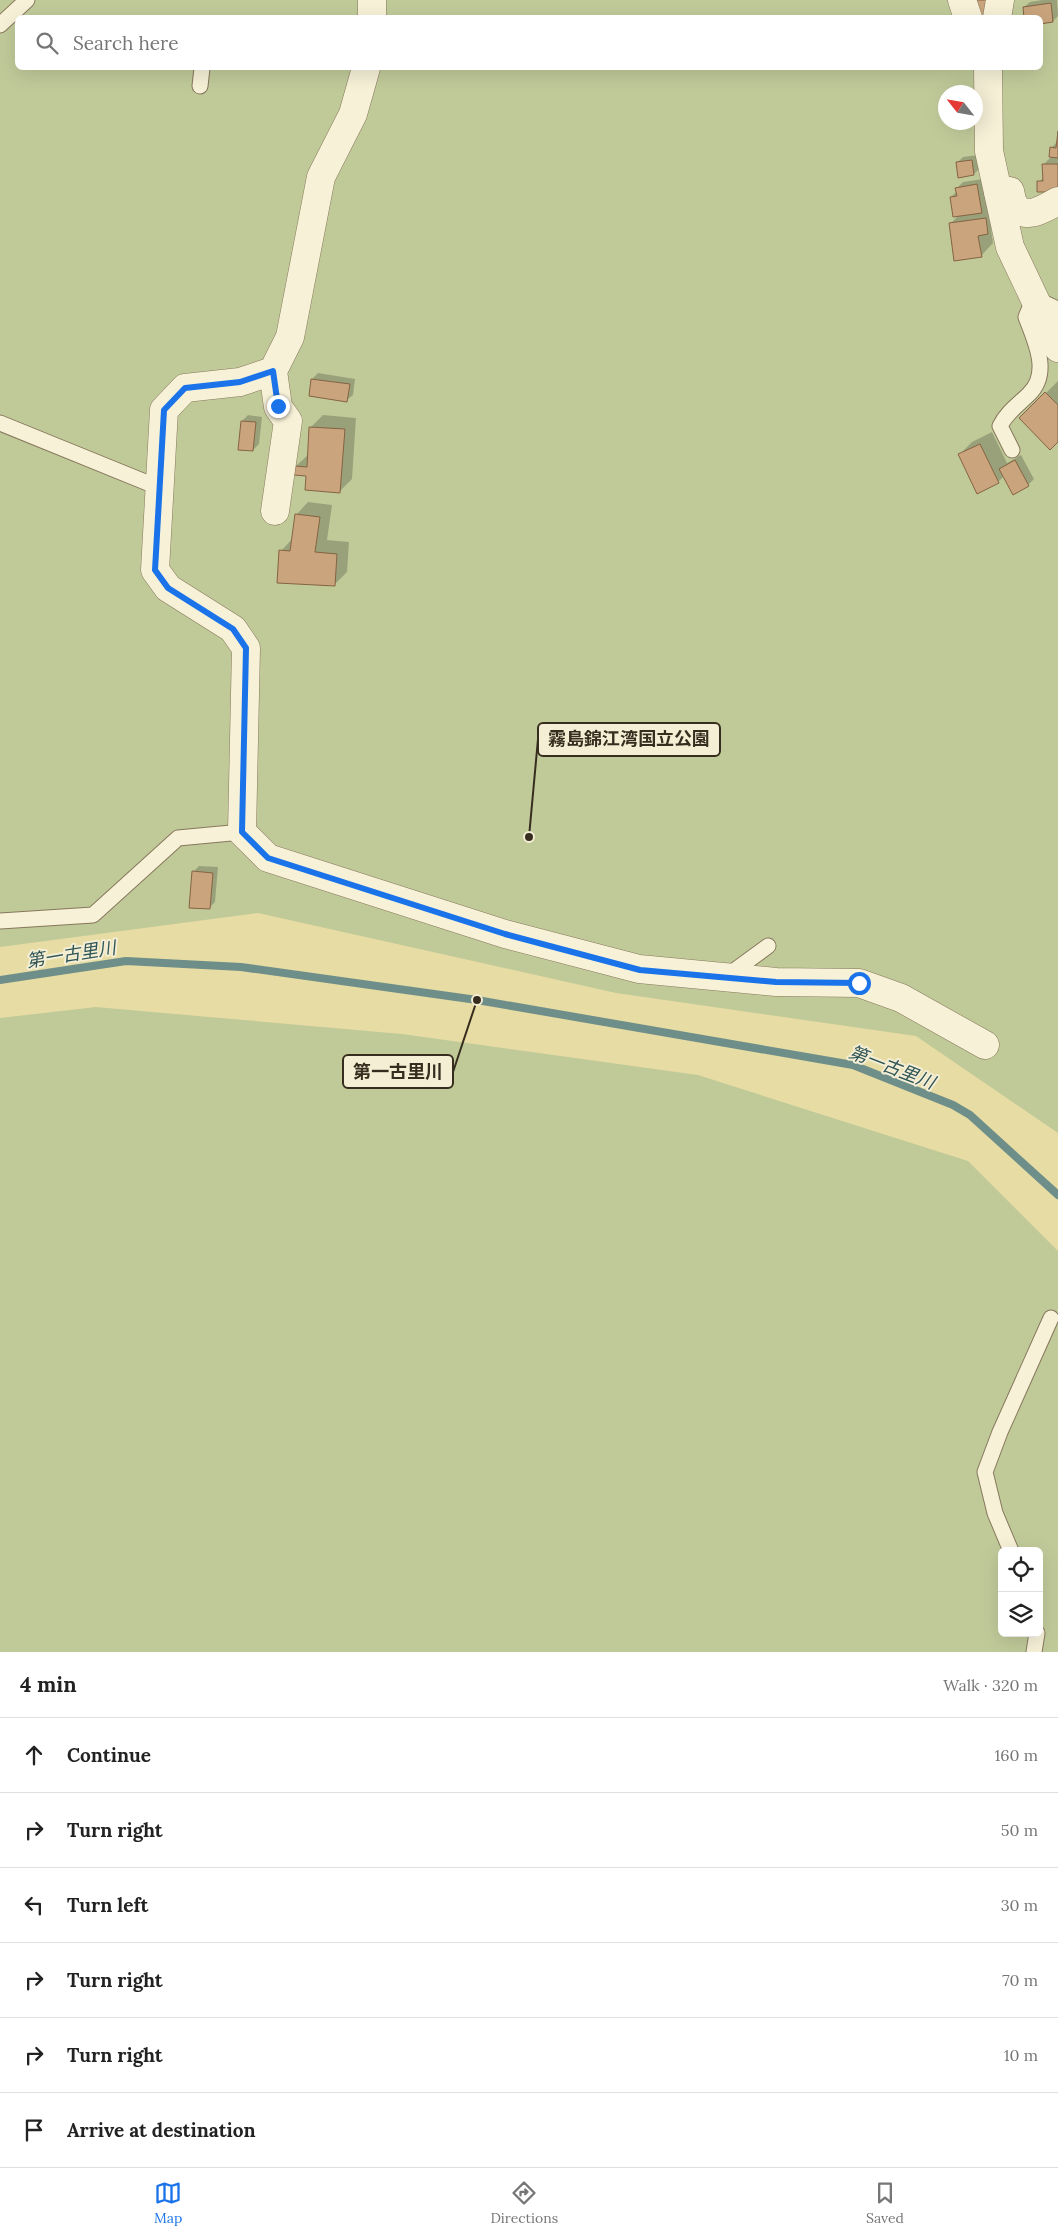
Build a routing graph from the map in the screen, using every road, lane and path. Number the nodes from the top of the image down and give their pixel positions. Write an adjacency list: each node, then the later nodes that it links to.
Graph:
1 (27, 0): 8 (lane)
2 (372, 0): 5 (street)
3 (962, 0): 6 (street)
4 (1000, 0): 7 (street)
5 (372, 15)
6 (967, 15)
7 (998, 15)
8 (0, 25)
9 (202, 70): 12 (lane)
10 (365, 70): 18 (street)
11 (987, 70): 13 (street)
12 (200, 86)
13 (998, 191): 14 (street); 15 (street)
14 (1058, 201)
15 (1034, 298): 16 (lane); 17 (street); 20 (lane)
16 (1058, 312)
17 (1058, 348)
18 (273, 371): 21 (street); 22 (street)
19 (0, 423): 21 (lane)
20 (1012, 450)
21 (160, 488): 23 (street)
22 (275, 511)
23 (242, 832): 24 (lane); 26 (street)
24 (0, 921)
25 (768, 946): 26 (lane)
26 (726, 977): 27 (street)
27 (985, 1045)
28 (1051, 1318): 29 (lane)
29 (1008, 1547)
30 (1036, 1637): 31 (lane)
31 (1034, 1652)

